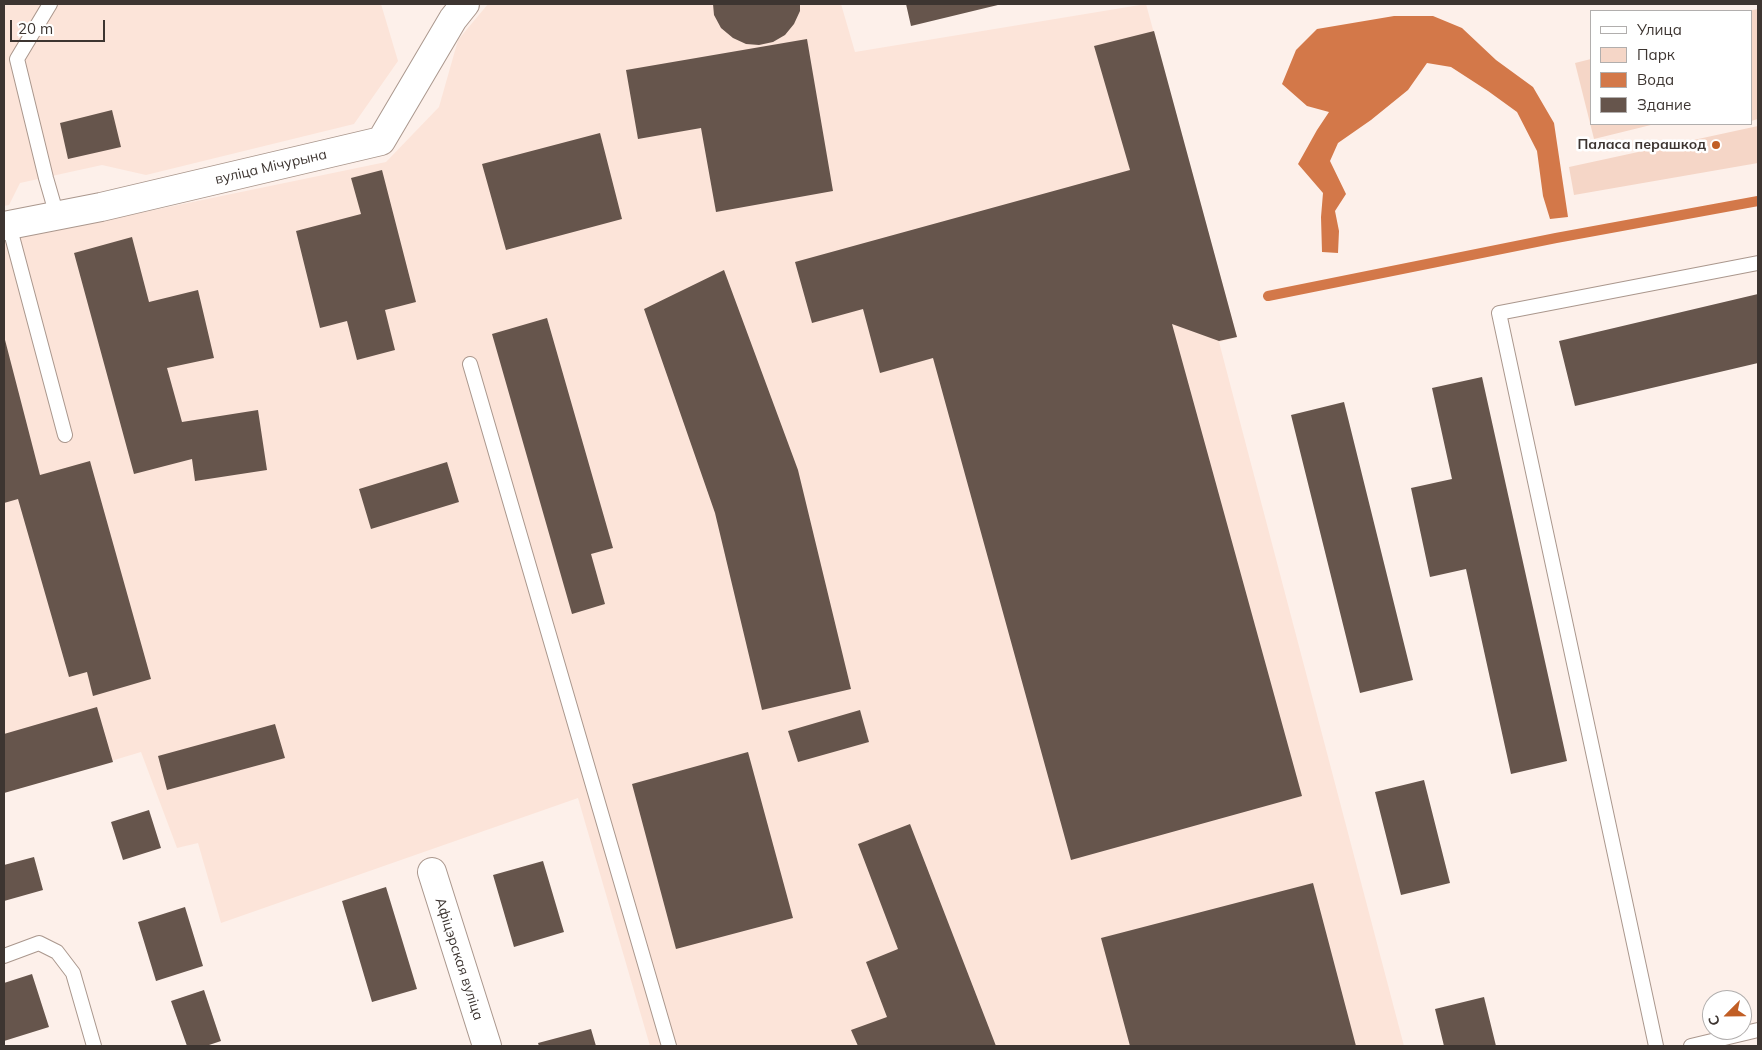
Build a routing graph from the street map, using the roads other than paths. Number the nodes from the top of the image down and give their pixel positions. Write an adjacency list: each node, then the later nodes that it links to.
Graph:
1 (50, 4): 3 (lane)
2 (466, 4): 3 (street, вуліца Мічурына)
3 (57, 216): 4 (street, вуліца Мічурына)
4 (6, 226): 7 (lane)
5 (1758, 263): 14 (lane)
6 (470, 364): 13 (lane)
7 (65, 435)
8 (432, 872): 12 (street, Афіцэрская вуліца)
9 (4, 956): 11 (lane)
10 (1758, 1030): 15 (lane)
11 (94, 1046)
12 (487, 1046)
13 (669, 1046)
14 (1656, 1046)
15 (1691, 1046)

